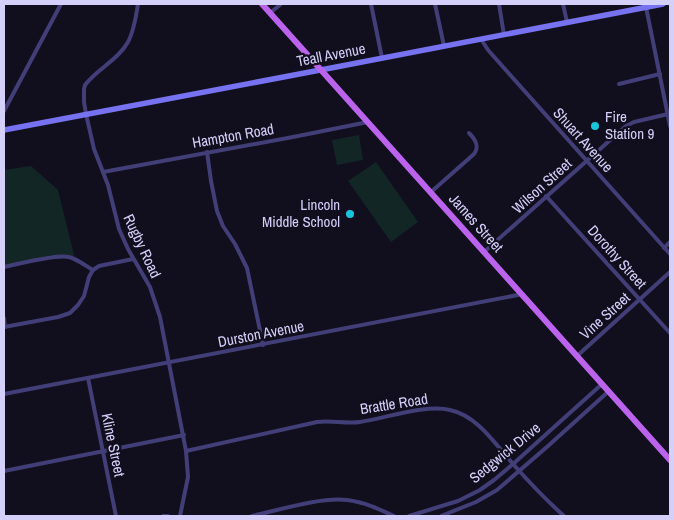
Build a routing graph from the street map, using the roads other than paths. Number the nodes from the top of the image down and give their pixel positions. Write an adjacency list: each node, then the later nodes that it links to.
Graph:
1 (61, 4): 21 (street)
2 (138, 4): 22 (street, Rugby Road)
3 (262, 4): 12 (main road, James Street)
4 (281, 4): 12 (street)
5 (371, 4): 17 (street)
6 (435, 4): 16 (street)
7 (498, 4): 14 (street)
8 (563, 4): 13 (street)
9 (663, 4): 11 (street, Teall Avenue)
10 (628, 7): 11 (street, Teall Avenue); 13 (street, Teall Avenue)
11 (646, 7): 19 (street)
12 (270, 13): 18 (main road, James Street)
13 (567, 22): 14 (street, Teall Avenue)
14 (504, 35): 15 (street, Teall Avenue)
15 (482, 39): 16 (street, Teall Avenue); 29 (street, Shuart Avenue)
16 (444, 46): 17 (street, Teall Avenue)
17 (382, 58): 18 (street, Teall Avenue)
18 (321, 70): 22 (street, Teall Avenue); 24 (main road, James Street)
19 (660, 74): 20 (street); 23 (street)
20 (619, 84)
21 (4, 111)
22 (86, 114): 26 (street, Teall Avenue); 30 (street, Rugby Road)
23 (668, 114): 25 (street); 29 (street, Wilson Street)
24 (368, 122): 28 (street, Hampton Road); 31 (main road, James Street)
25 (670, 126)
26 (4, 130)
27 (469, 134): 31 (street)
28 (207, 152): 30 (street, Hampton Road); 46 (street)
29 (587, 161): 32 (street, Wilson Street); 34 (street, Shuart Avenue)
30 (103, 172): 37 (street, Rugby Road)
31 (430, 192): 35 (main road, James Street)
32 (546, 196): 35 (street, Wilson Street); 42 (street, Dorothy Street)
33 (670, 242): 34 (street)
34 (664, 248): 36 (street, Shuart Avenue)
35 (484, 252): 41 (main road, James Street)
36 (670, 254)
37 (133, 259): 39 (street); 48 (street, Rugby Road)
38 (4, 267): 39 (street)
39 (93, 270): 44 (street)
40 (670, 272): 42 (street, Vine Street)
41 (523, 294): 46 (street, Durston Avenue); 47 (main road, James Street)
42 (640, 299): 45 (street, Dorothy Street); 47 (street, Vine Street)
43 (4, 318): 44 (street)
44 (5, 327)
45 (670, 333)
46 (263, 345): 48 (street, Durston Avenue)
47 (578, 356): 50 (main road, James Street)
48 (169, 363): 49 (street, Durston Avenue); 55 (street, Rugby Road)
49 (88, 378): 52 (street, Durston Avenue); 59 (street, Kline Street)
50 (602, 384): 51 (main road, James Street); 53 (street, Sedgwick Drive)
51 (609, 391): 54 (street, Sedgwick Drive); 60 (main road, James Street)
52 (4, 394)
53 (569, 414): 54 (street); 56 (street, Sedgwick Drive)
54 (576, 420): 57 (street, Sedgwick Drive)
55 (184, 435): 58 (street, Rugby Road); 59 (street)
56 (541, 439): 57 (street); 61 (street, Sedgwick Drive)
57 (548, 446): 63 (street, Sedgwick Drive)
58 (186, 451): 61 (street, Brattle Road); 69 (street, Rugby Road)
59 (103, 452): 62 (street); 66 (street, Kline Street)
60 (670, 460)
61 (513, 464): 63 (street, Brattle Road); 64 (street, Sedgwick Drive)
62 (4, 471)
63 (519, 471): 65 (street, Sedgwick Drive); 74 (street, Brattle Road)
64 (470, 495): 65 (street); 72 (street, Sedgwick Drive)
65 (476, 502): 73 (street, Sedgwick Drive)
66 (116, 516)
67 (164, 516): 68 (street)
68 (168, 516)
69 (180, 516)
70 (252, 516): 71 (street)
71 (394, 516)
72 (409, 516)
73 (441, 516)
74 (564, 516)

